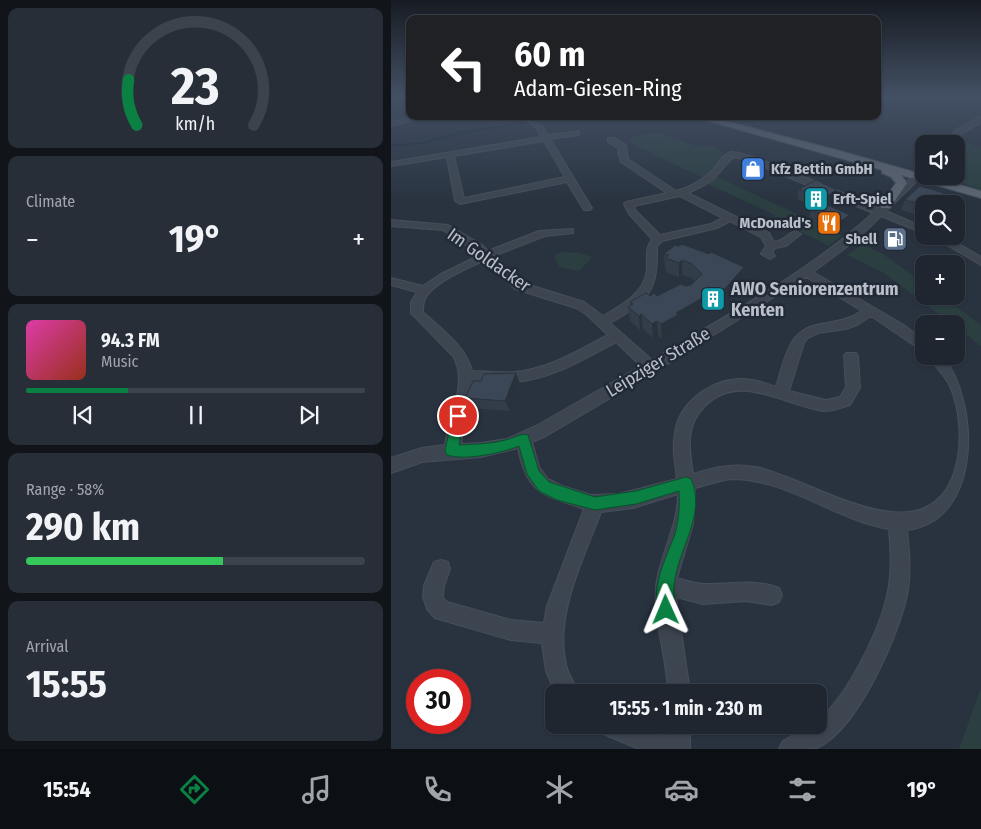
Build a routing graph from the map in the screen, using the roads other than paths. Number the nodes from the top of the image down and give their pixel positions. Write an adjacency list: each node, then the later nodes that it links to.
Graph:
1 (542, 132): 4 (street)
2 (754, 132): 7 (main road)
3 (576, 133): 4 (street)
4 (544, 138): 6 (street); 10 (street)
5 (611, 140): 15 (street)
6 (449, 153): 8 (street); 10 (street)
7 (864, 162): 9 (main road); 18 (main road)
8 (391, 164)
9 (915, 173)
10 (570, 179): 17 (street)
11 (915, 180): 18 (street, Leipziger Straße)
12 (952, 185): 14 (main road)
13 (956, 185): 14 (main road)
14 (966, 190): 16 (main road)
15 (677, 194): 18 (street); 19 (street); 24 (street)
16 (981, 195)
17 (587, 208)
18 (883, 209): 21 (street); 28 (street, Leipziger Straße)
19 (730, 218): 23 (street); 24 (street)
20 (391, 223): 26 (street, Im Goldacker)
21 (915, 226)
22 (570, 231): 26 (street)
23 (796, 234)
24 (658, 239): 32 (street)
25 (952, 245): 27 (street)
26 (486, 256): 30 (street); 32 (street, Im Goldacker)
27 (981, 262)
28 (806, 272): 31 (street); 37 (street, Leipziger Straße)
29 (391, 281): 30 (street)
30 (425, 290): 38 (street)
31 (870, 311): 34 (street); 39 (street)
32 (602, 322): 33 (street, Im Goldacker)
33 (616, 336): 37 (street, Im Goldacker); 38 (street)
34 (915, 339)
35 (851, 356): 39 (street)
36 (942, 365): 45 (street)
37 (651, 367): 40 (street, Leipziger Straße)
38 (466, 376): 41 (street)
39 (781, 394): 43 (street)
40 (524, 439): 41 (street, Leipziger Straße); 44 (street)
41 (452, 451): 42 (street, Leipziger Straße)
42 (391, 465)
43 (686, 483): 44 (street); 45 (street); 47 (street)
44 (595, 504): 49 (street)
45 (897, 522): 56 (street)
46 (441, 569): 49 (street)
47 (666, 585): 48 (street); 51 (street)
48 (772, 595)
49 (552, 634): 50 (street)
50 (561, 684)
51 (678, 684)
52 (631, 734): 54 (street)
53 (678, 734): 55 (street)
54 (668, 749)
55 (678, 749)
56 (791, 749)

